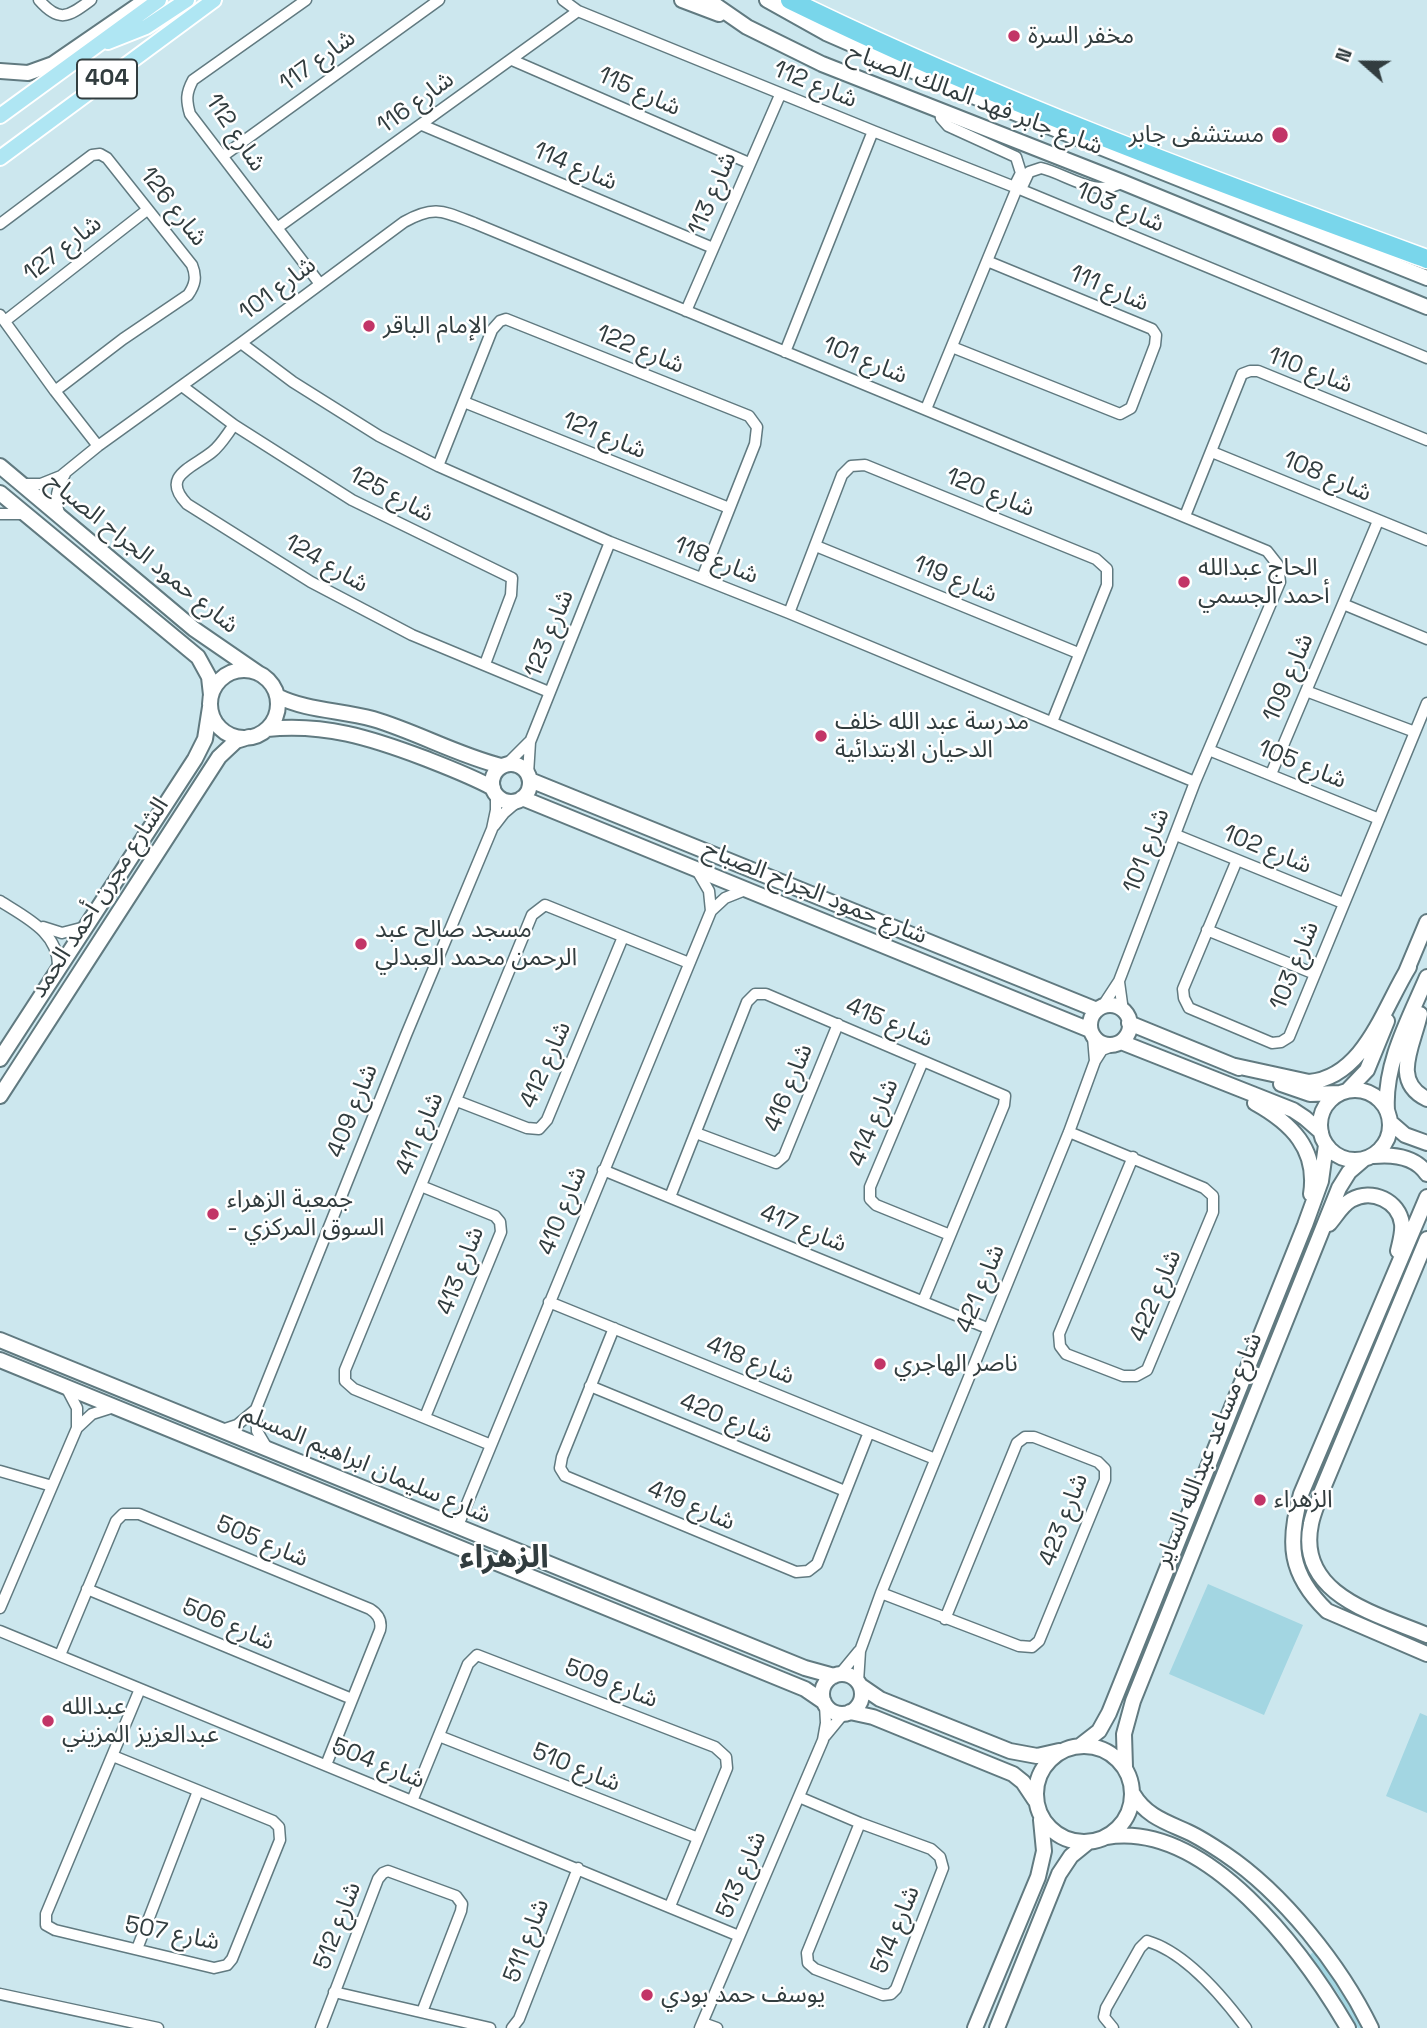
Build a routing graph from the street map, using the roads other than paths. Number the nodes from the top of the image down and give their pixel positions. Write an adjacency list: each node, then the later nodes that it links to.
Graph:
1 (39, 0): 2 (street)
2 (91, 0)
3 (146, 0): 18 (street)
4 (159, 0): 16 (main road, 404)
5 (187, 0): 16 (main road)
6 (214, 0): 25 (main road, 404)
7 (306, 0): 24 (street, شارع 112)
8 (439, 0): 24 (street, شارع 117)
9 (563, 0): 14 (street, شارع 112)
10 (682, 0): 15 (street)
11 (708, 0): 15 (street, شارع جابر فهد المالك الصباح)
12 (767, 0): 35 (street, شارع جابر فهد المالك الصباح)
13 (790, 0): 33 (highway)
14 (579, 10): 17 (street, شارع 116); 19 (street, شارع 112)
15 (747, 27): 20 (street, شارع جابر فهد المالك الصباح)
16 (95, 46): 21 (main road, 404)
17 (512, 60): 22 (street, شارع 116); 26 (street, شارع 115)
18 (0, 71)
19 (780, 95): 23 (street, شارع 112); 26 (street, شارع 113)
20 (940, 111): 27 (street, شارع جابر فهد المالك الصباح); 28 (street)
21 (0, 116)
22 (422, 125): 31 (street, شارع 116); 32 (street, شارع 114)
23 (873, 131): 28 (street, شارع 103); 42 (street, شارع 112)
24 (223, 156): 31 (street, شارع 112)
25 (0, 158)
26 (749, 163): 32 (street, شارع 113)
27 (1122, 182): 28 (street); 37 (street, شارع جابر فهد المالك الصباح)
28 (1017, 188): 34 (street); 43 (street, شارع 103)
29 (147, 210): 30 (street, شارع 126); 39 (street, شارع 127); 45 (street, شارع 126)
30 (0, 224)
31 (277, 228): 36 (street, شارع 112)
32 (713, 248): 38 (street, شارع 113)
33 (1427, 260)
34 (987, 261): 41 (street); 41 (street, شارع 111)
35 (1427, 278)
36 (320, 284): 38 (street, شارع 101); 40 (street, شارع 101)
37 (1427, 307)
38 (686, 311): 42 (street, شارع 101)
39 (2, 318): 45 (street)
40 (241, 343): 44 (street, شارع 101); 53 (street, شارع 118)
41 (952, 347): 47 (street)
42 (785, 352): 47 (street, شارع 101)
43 (1427, 358)
44 (182, 386): 48 (street, شارع 125); 50 (street, شارع 101)
45 (55, 391): 50 (street)
46 (464, 402): 53 (street, شارع 122); 57 (street, شارع 121); 57 (street, شارع 122)
47 (926, 409): 60 (street, شارع 101)
48 (234, 425): 71 (street, شارع 125); 71 (street, شارع 124)
49 (1427, 440): 51 (street, شارع 110)
50 (98, 446): 54 (street, شارع 101)
51 (1212, 452): 60 (street, شارع 110); 62 (street, شارع 108)
52 (0, 466): 55 (street, شارع حمود الجراح الصباح)
53 (438, 466): 64 (street, شارع 118)
54 (67, 471): 55 (street, شارع 101); 61 (street)
55 (20, 483): 61 (street, شارع حمود الجراح الصباح)
56 (0, 493): 59 (street, شارع حمود الجراح الصباح)
57 (729, 508): 66 (street, شارع 122)
58 (0, 514): 59 (street)
59 (25, 514): 76 (street, شارع حمود الجراح الصباح)
60 (1185, 516): 84 (street, شارع 101)
61 (60, 517): 72 (street, شارع حمود الجراح الصباح)
62 (1378, 521): 63 (street, شارع 108); 67 (street, شارع 109)
63 (1427, 540)
64 (610, 542): 66 (street, شارع 118); 74 (street, شارع 123)
65 (816, 547): 68 (street, شارع 120); 70 (street, شارع 119); 70 (street, شارع 120)
66 (702, 578): 68 (street, شارع 118)
67 (1343, 604): 69 (street); 73 (street, شارع 109)
68 (789, 613): 78 (street, شارع 118)
69 (1427, 639)
70 (1078, 653): 78 (street, شارع 120)
71 (485, 664): 74 (street, شارع 124)
72 (258, 673): 75 (street); 76 (street)
73 (1306, 691): 80 (street); 87 (street, شارع 109)
74 (549, 692): 83 (street, شارع 123)
75 (277, 696): 79 (street); 82 (street)
76 (211, 701): 81 (street); 105 (street, الشارع مجرن أحمد الحمد)
77 (1427, 703): 80 (street, شارع 103)
78 (1052, 722): 89 (street, شارع 118)
79 (267, 729): 81 (street); 85 (street)
80 (1415, 732): 92 (street, شارع 103)
81 (249, 737): 128 (street, الشارع مجرن أحمد الحمد)
82 (430, 739): 85 (street); 86 (street)
83 (530, 742): 86 (street, شارع 123); 88 (street, شارع 123)
84 (1209, 750): 87 (street, شارع 105); 89 (street, شارع 101)
85 (422, 758): 90 (street)
86 (504, 765): 88 (street); 90 (street)
87 (1271, 774): 92 (street, شارع 105)
88 (529, 777): 91 (street); 98 (street, شارع حمود الجراح الصباح)
89 (1195, 782): 94 (street, شارع 101)
90 (494, 792): 91 (street); 93 (street, شارع 409)
91 (520, 799): 93 (street, شارع 409); 96 (street, شارع حمود الجراح الصباح)
92 (1379, 819): 100 (street, شارع 103)
93 (492, 829): 159 (street, شارع 409)
94 (1176, 835): 95 (street, شارع 102); 114 (street, شارع 101)
95 (1237, 860): 100 (street, شارع 102); 106 (street, شارع 103)
96 (696, 870): 97 (street, شارع حمود الجراح الصباح); 101 (street)
97 (745, 890): 101 (street); 102 (street, شارع حمود الجراح الصباح)
98 (814, 895): 102 (street); 113 (street, شارع حمود الجراح الصباح)
99 (0, 901): 104 (street)
100 (1343, 903): 111 (street, شارع 103)
101 (711, 911): 108 (street, شارع 410)
102 (806, 914): 116 (street, شارع حمود الجراح الصباح)
103 (1427, 922): 109 (street)
104 (36, 924): 105 (street); 110 (street)
105 (86, 927): 110 (street, الشارع مجرن أحمد الحمد)
106 (1207, 930): 111 (street); 111 (street, شارع 103)
107 (623, 937): 108 (street, شارع 411); 130 (street, شارع 412); 130 (street, شارع 411)
108 (689, 964): 138 (street, شارع 410)
109 (1409, 967): 125 (street); 127 (street)
110 (58, 970): 122 (street, الشارع مجرن أحمد الحمد)
111 (1315, 974)
112 (1427, 977): 115 (street)
113 (1022, 980): 116 (street); 117 (street, شارع حمود الجراح الصباح)
114 (1119, 981): 117 (street, شارع 101); 118 (street, شارع 101)
115 (1420, 993): 129 (street); 131 (street)
116 (1013, 999): 120 (street, شارع حمود الجراح الصباح)
117 (1100, 1008): 118 (street); 120 (street)
118 (1126, 1017): 121 (street); 125 (street)
119 (838, 1024): 124 (street, شارع 415); 133 (street, شارع 416); 133 (street, شارع 415)
120 (1092, 1034): 121 (street); 123 (street, شارع 421)
121 (1118, 1043): 123 (street); 126 (street)
122 (0, 1059)
123 (1095, 1060): 132 (street, شارع 421)
124 (923, 1061): 145 (street, شارع 414); 145 (street, شارع 415)
125 (1238, 1067): 126 (street); 127 (street)
126 (1231, 1086): 134 (street); 143 (street)
127 (1344, 1092): 131 (street); 134 (street)
128 (0, 1096)
129 (1427, 1099)
130 (457, 1101): 140 (street, شارع 411)
131 (1389, 1117): 135 (street); 137 (street)
132 (1069, 1132): 136 (street, شارع 422); 151 (street, شارع 421)
133 (696, 1133): 141 (street, شارع 415)
134 (1323, 1139): 137 (street); 143 (street, شارع مساعد عبدالله الساير)
135 (1427, 1143)
136 (1133, 1157): 136 (street, شارع 422)
137 (1368, 1158): 139 (street); 144 (street, شارع مساعد عبدالله الساير)
138 (603, 1170): 141 (street, شارع 417); 149 (street, شارع 410)
139 (1427, 1174)
140 (421, 1186): 160 (street, شارع 413); 160 (street, شارع 411)
141 (670, 1197): 148 (street, شارع 417)
142 (1427, 1197): 147 (street)
143 (1305, 1225): 195 (street, شارع مساعد عبدالله الساير)
144 (1322, 1233): 147 (street); 200 (street, شارع مساعد عبدالله الساير)
145 (950, 1235): 148 (street, شارع 415)
146 (1427, 1239): 153 (street)
147 (1395, 1275): 152 (street)
148 (923, 1301): 151 (street, شارع 417)
149 (549, 1302): 150 (street, شارع 418); 164 (street, شارع 410)
150 (614, 1328): 156 (street, شارع 419); 163 (street, شارع 418)
151 (987, 1328): 166 (street, شارع 421)
152 (1372, 1329): 153 (street); 178 (street)
153 (1387, 1335): 174 (street)
154 (0, 1340): 162 (street, شارع سليمان ابراهيم المسلم)
155 (0, 1360): 157 (street, شارع سليمان ابراهيم المسلم)
156 (590, 1386): 169 (street, شارع 420); 169 (street, شارع 419)
157 (66, 1388): 158 (street, شارع سليمان ابراهيم المسلم); 161 (street)
158 (114, 1407): 161 (street); 177 (street, شارع سليمان ابراهيم المسلم)
159 (256, 1409): 162 (street); 165 (street)
160 (425, 1417): 164 (street, شارع 411)
161 (77, 1428): 168 (street)
162 (222, 1430): 165 (street, شارع سليمان ابراهيم المسلم)
163 (869, 1432): 166 (street, شارع 418); 169 (street, شارع 419)
164 (491, 1445): 170 (street, شارع 410)
165 (267, 1448): 170 (street, شارع سليمان ابراهيم المسلم)
166 (935, 1459): 172 (street, شارع 421)
167 (0, 1471): 168 (street)
168 (52, 1486): 176 (street)
169 (845, 1491)
170 (457, 1528): 173 (street, شارع سليمان ابراهيم المسلم)
171 (87, 1589): 185 (street, شارع 505); 189 (street, شارع 506); 189 (street, شارع 505)
172 (881, 1593): 179 (street, شارع 423); 183 (street, شارع 421)
173 (634, 1599): 175 (street, شارع سليمان ابراهيم المسلم); 177 (street)
174 (1349, 1602): 178 (street); 182 (street)
175 (649, 1605): 180 (street); 186 (street, شارع سليمان ابراهيم المسلم)
176 (0, 1608)
177 (627, 1617): 180 (street, شارع سليمان ابراهيم المسلم)
178 (1341, 1618): 184 (street)
179 (945, 1619): 179 (street, شارع 423)
180 (641, 1623): 190 (street, شارع سليمان ابراهيم المسلم)
181 (0, 1631): 185 (street, شارع 504)
182 (1427, 1635)
183 (860, 1651): 186 (street, شارع 421); 187 (street, شارع 421)
184 (1427, 1654)
185 (60, 1655): 188 (street, شارع 504)
186 (837, 1675): 187 (street); 190 (street)
187 (860, 1684): 191 (street); 192 (street)
188 (141, 1689): 198 (street, شارع 507); 199 (street, شارع 504)
189 (352, 1699): 199 (street, شارع 505)
190 (825, 1703): 191 (street); 194 (street, شارع 513)
191 (847, 1713): 194 (street, شارع 513); 197 (street)
192 (964, 1733): 196 (street); 197 (street)
193 (439, 1736): 204 (street, شارع 509); 208 (street, شارع 510); 208 (street, شارع 509)
194 (823, 1740): 203 (street, شارع 513)
195 (1081, 1745): 196 (street); 200 (street)
196 (1063, 1750): 205 (street)
197 (958, 1752): 205 (street)
198 (113, 1756): 201 (street, شارع 507); 213 (street, شارع 507)
199 (326, 1765): 204 (street, شارع 504)
200 (1125, 1767): 202 (street)
201 (198, 1791): 213 (street); 213 (street, شارع 507)
202 (1133, 1794): 207 (street); 230 (street)
203 (799, 1797): 206 (street, شارع 514); 212 (street, شارع 513)
204 (412, 1801): 210 (street, شارع 504)
205 (1037, 1807): 209 (street); 224 (street)
206 (860, 1823): 206 (street, شارع 514)
207 (1106, 1837): 209 (street); 229 (street)
208 (698, 1838): 211 (street, شارع 509)
209 (1087, 1843): 216 (street)
210 (578, 1868): 211 (street, شارع 504); 222 (street, شارع 511)
211 (670, 1906): 212 (street, شارع 504)
212 (739, 1936): 218 (street, شارع 513)
213 (137, 1950)
214 (334, 1992): 217 (street); 217 (street, شارع 512); 220 (street, شارع 512)
215 (0, 1994): 219 (street)
216 (1005, 2009): 225 (street); 226 (street)
217 (422, 2012): 221 (street)
218 (702, 2025): 223 (street)
219 (158, 2028)
220 (320, 2028)
221 (490, 2028)
222 (512, 2028)
223 (717, 2028)
224 (975, 2028)
225 (997, 2028)
226 (1008, 2028)
227 (1112, 2028): 228 (street)
228 (1245, 2028)
229 (1348, 2028)
230 (1371, 2028)

